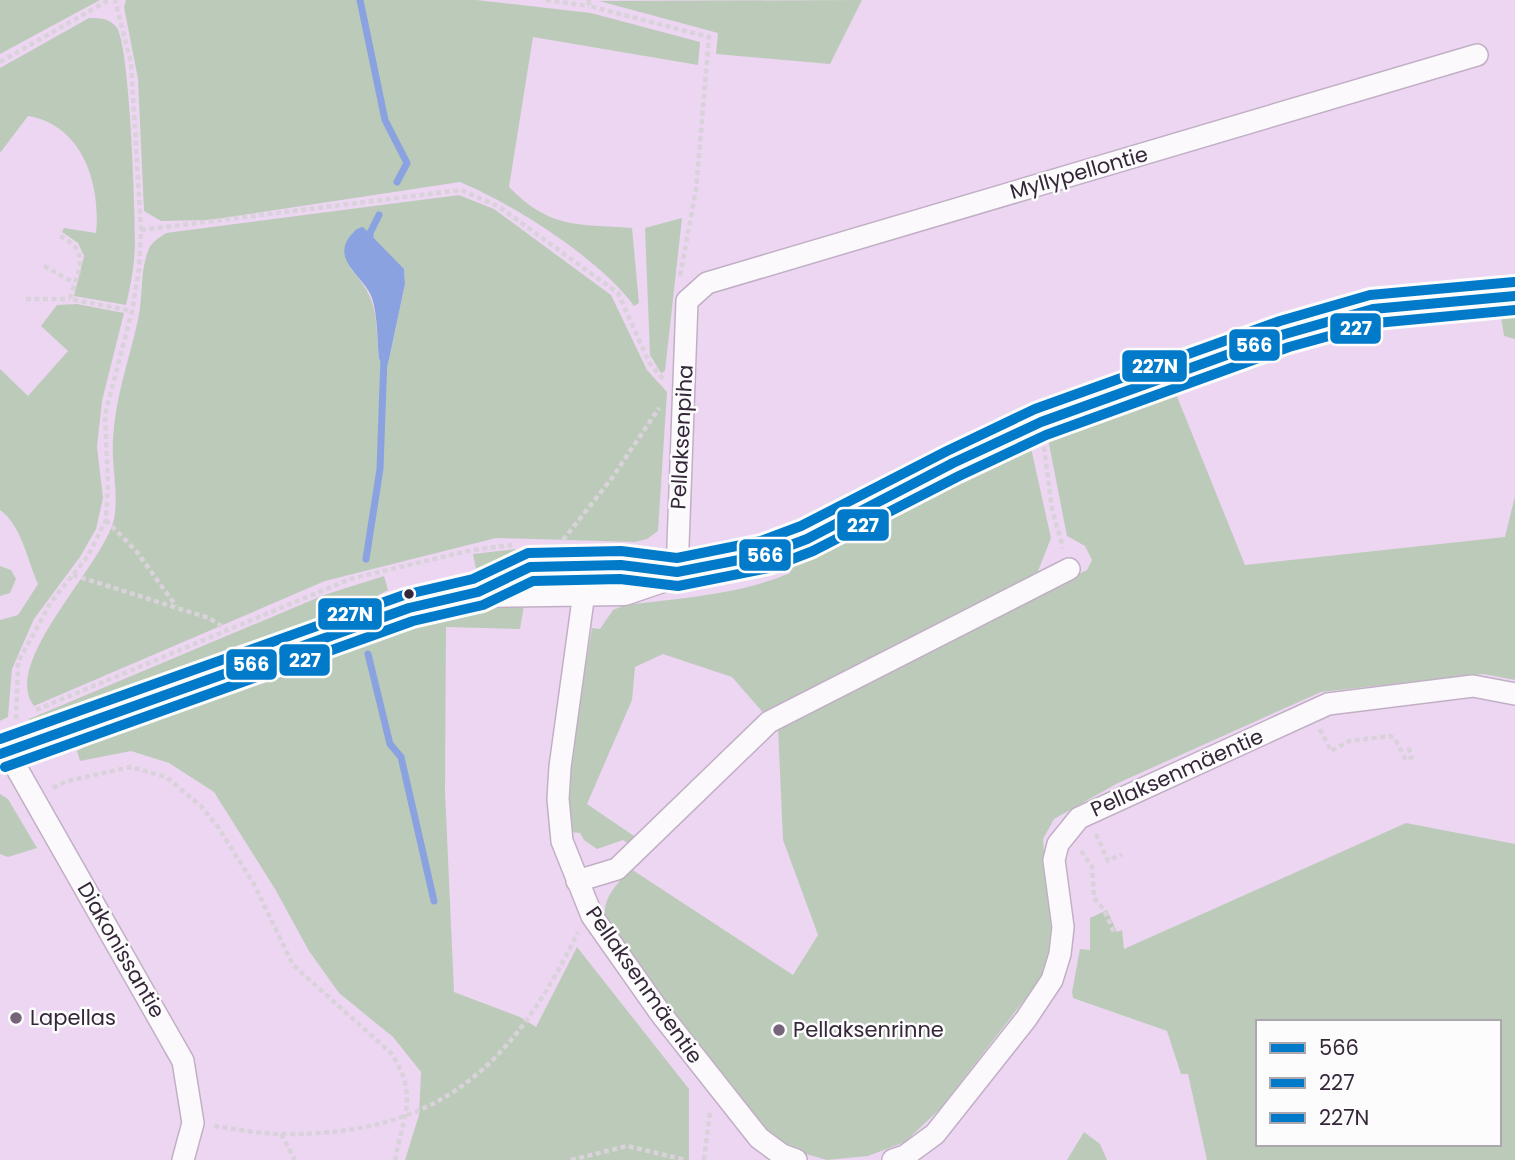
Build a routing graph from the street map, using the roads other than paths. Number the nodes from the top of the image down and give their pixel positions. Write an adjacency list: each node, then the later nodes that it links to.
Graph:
1 (1477, 55): 2 (street, Myllypellontie)
2 (682, 294): 6 (street, Pellaksenpiha)
3 (1515, 296): 6 (main road)
4 (581, 567): 6 (main road); 8 (main road); 9 (street, Pellaksenmäentie)
5 (1069, 569): 9 (street)
6 (677, 572)
7 (1515, 694): 12 (street, Pellaksenmäentie)
8 (4, 753): 10 (street, Diakonissantie)
9 (577, 881): 11 (street, Pellaksenmäentie)
10 (183, 1160)
11 (796, 1160)
12 (893, 1160)

